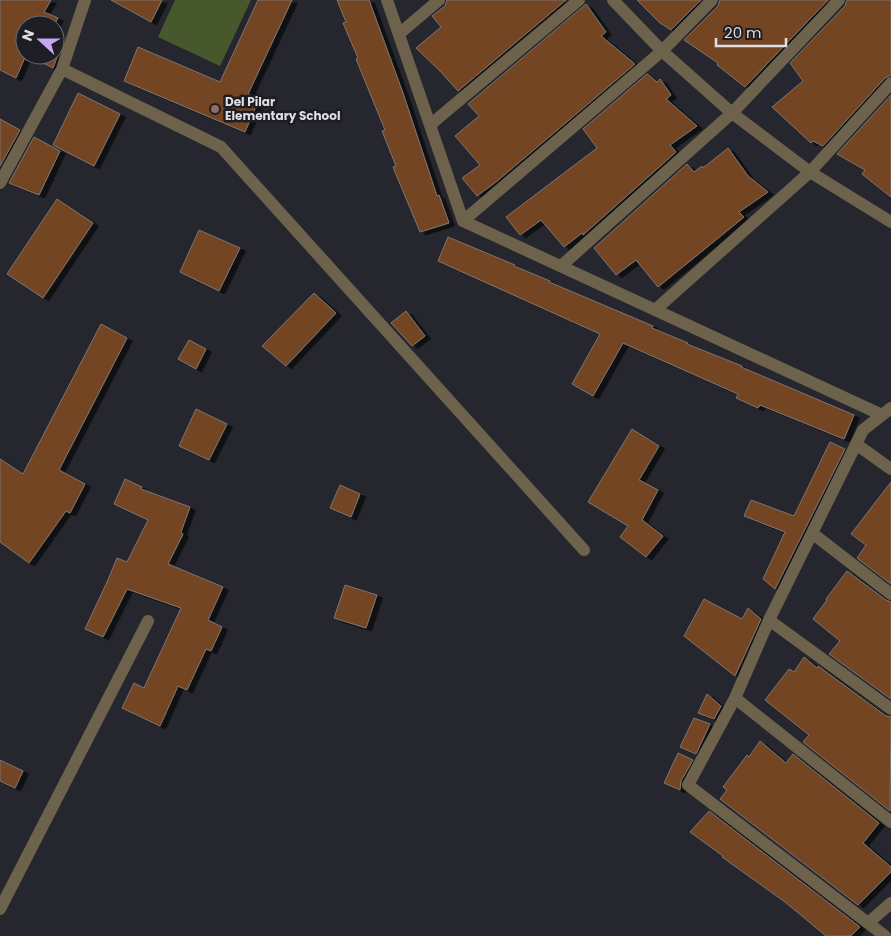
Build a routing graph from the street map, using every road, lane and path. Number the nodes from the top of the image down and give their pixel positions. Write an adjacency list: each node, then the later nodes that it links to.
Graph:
1 (85, 0): 10 (street)
2 (387, 0): 8 (street)
3 (439, 0): 8 (street)
4 (579, 0): 13 (street)
5 (613, 0): 9 (street)
6 (712, 0): 9 (street)
7 (838, 0): 12 (street)
8 (399, 34): 13 (street)
9 (662, 51): 12 (street); 16 (street)
10 (62, 69): 15 (street); 24 (street)
11 (891, 83): 14 (street)
12 (732, 113): 14 (street); 18 (street)
13 (430, 125): 16 (street)
14 (810, 172): 17 (street); 19 (street)
15 (0, 183)
16 (464, 221): 18 (street)
17 (891, 222)
18 (562, 266): 19 (street)
19 (656, 310): 20 (street)
20 (886, 412): 21 (street)
21 (856, 444): 22 (street); 23 (street)
22 (891, 469)
23 (812, 533): 25 (street); 26 (street)
24 (584, 550)
25 (891, 594)
26 (769, 620): 28 (street); 29 (street)
27 (148, 621): 32 (street)
28 (735, 698): 30 (street); 33 (street)
29 (891, 709)
30 (891, 822)
31 (891, 903): 33 (street)
32 (0, 909)
33 (868, 923): 34 (street)
34 (885, 936)

